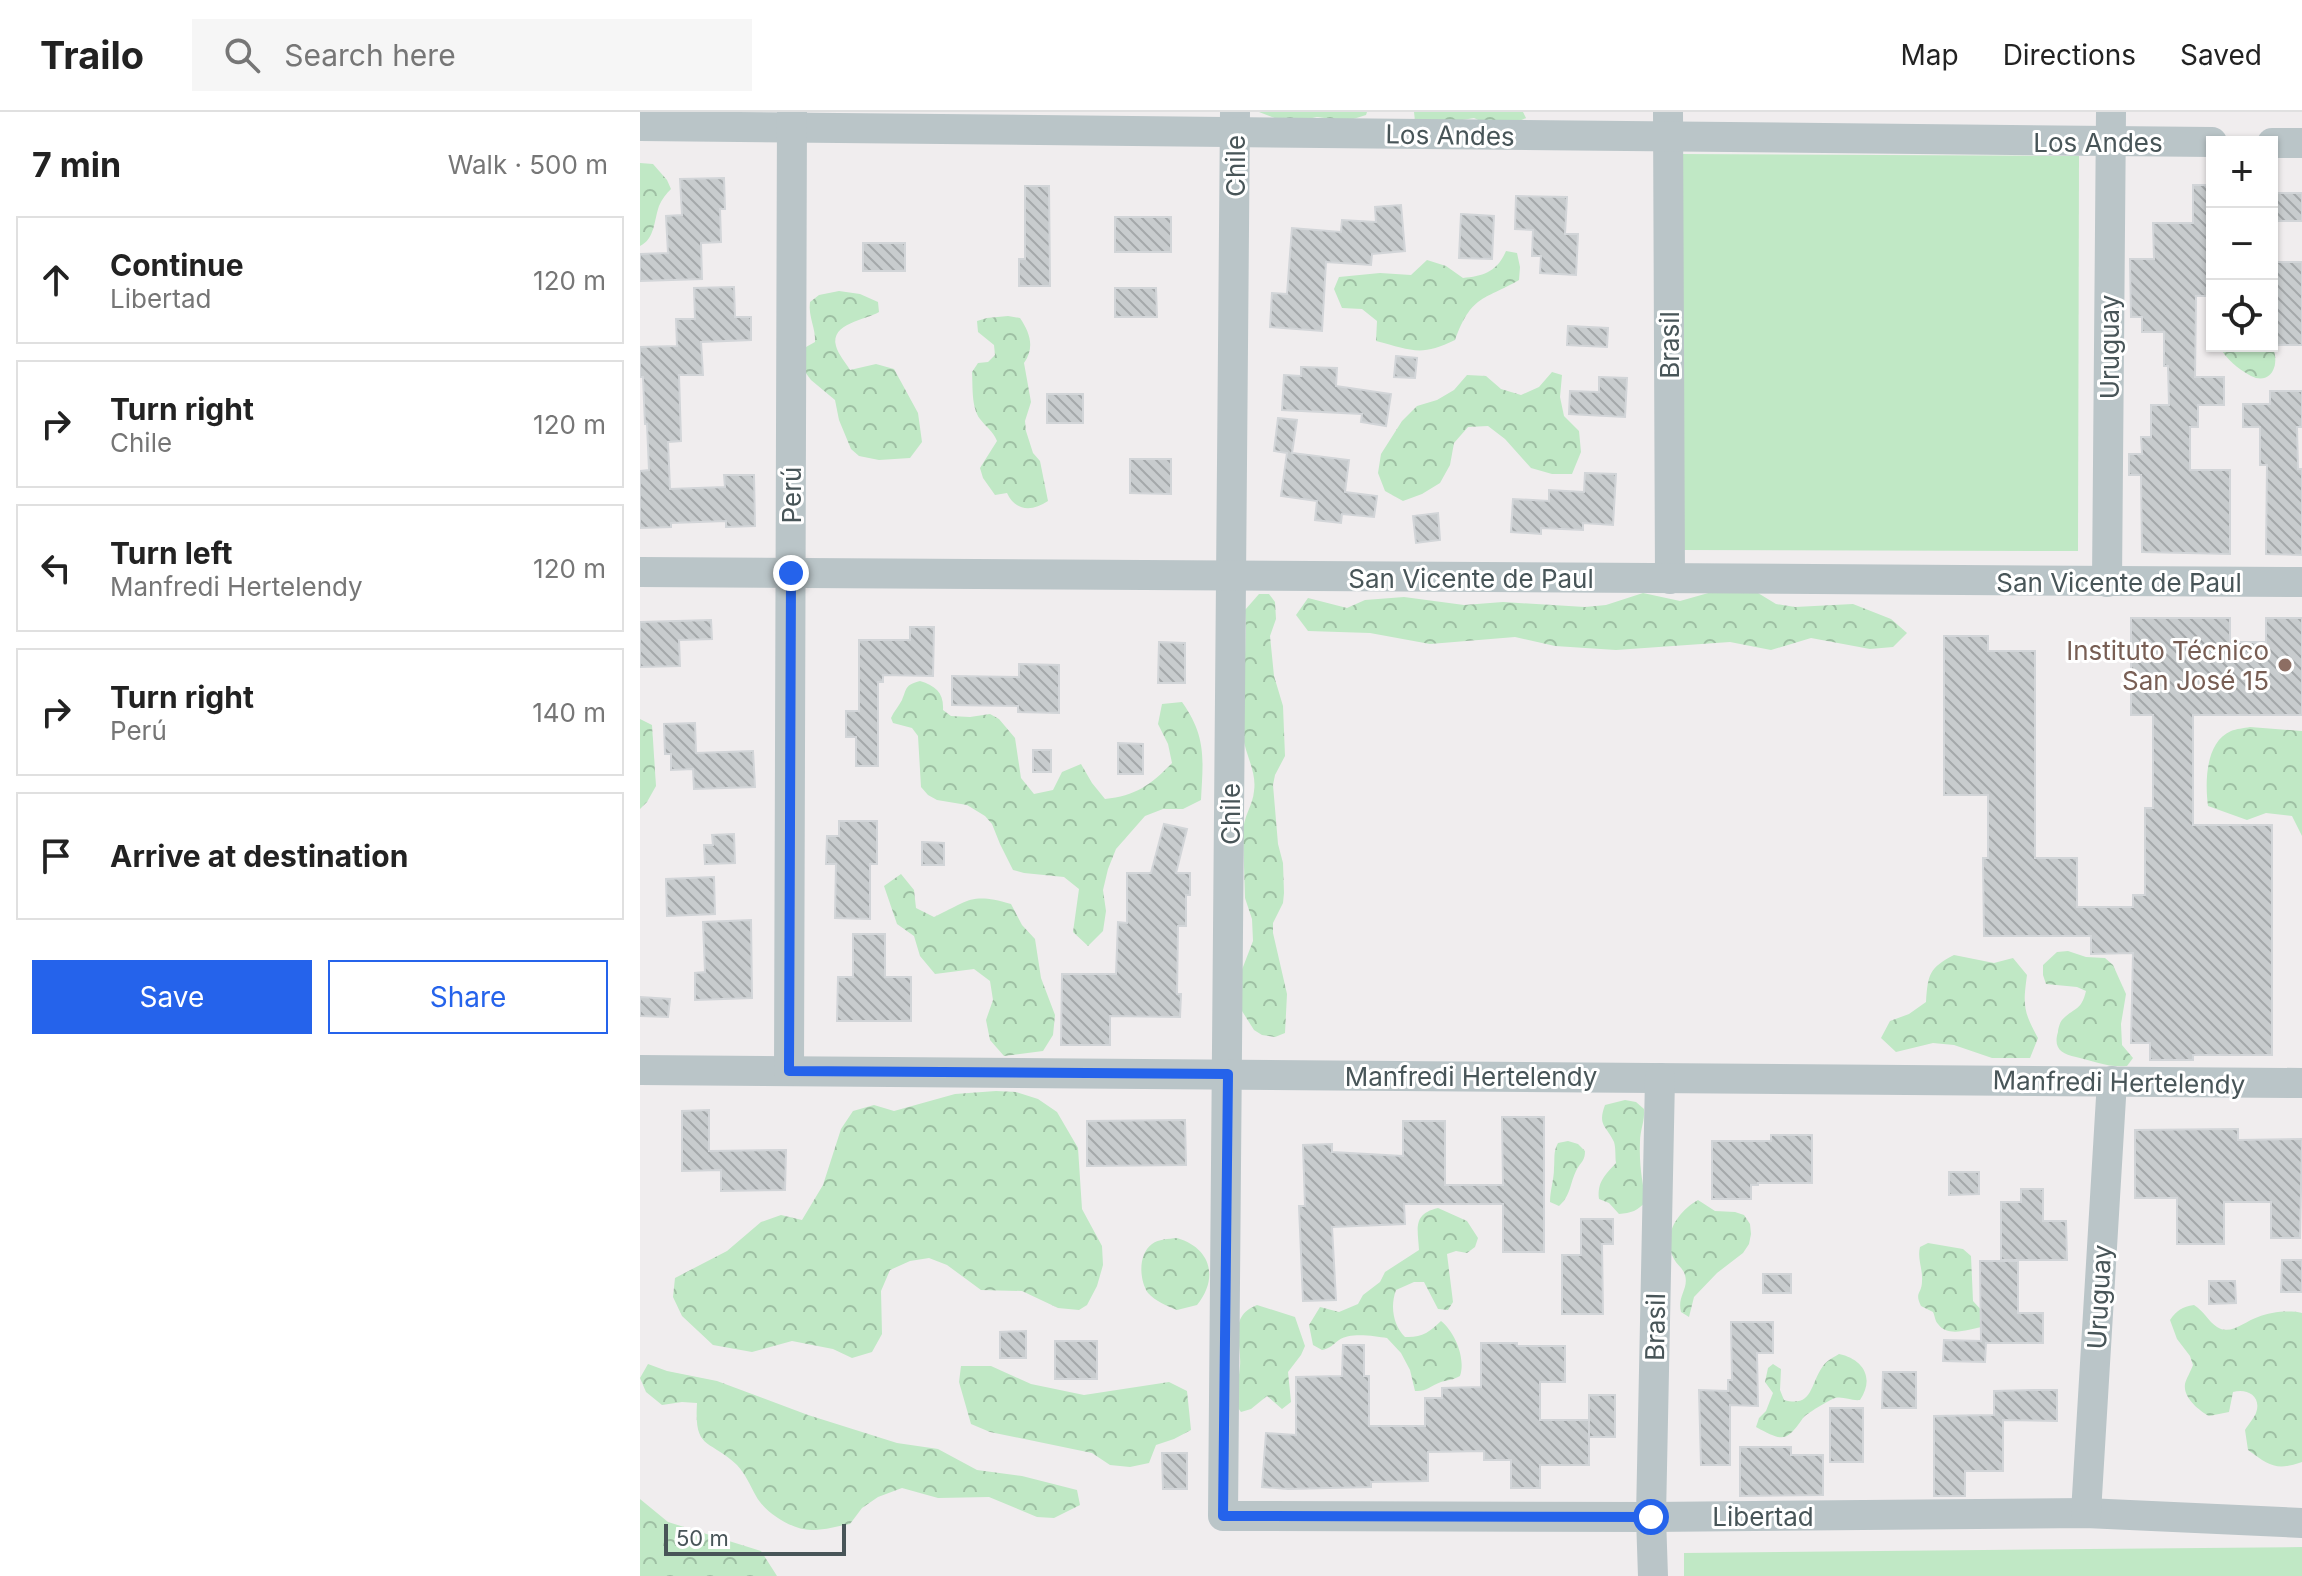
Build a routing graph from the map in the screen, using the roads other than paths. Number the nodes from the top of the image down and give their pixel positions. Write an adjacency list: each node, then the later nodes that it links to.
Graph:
1 (2111, 112): 6 (street, Uruguay)
2 (792, 120): 3 (street, Los Andes); 5 (street, Los Andes); 11 (street, Perú)
3 (1235, 122): 4 (street, Los Andes); 12 (street, Chile)
4 (1668, 125): 6 (street, Los Andes); 13 (street, Brasil)
5 (640, 126)
6 (2111, 142): 7 (street, Los Andes); 14 (street, Uruguay)
7 (2206, 142)
8 (2278, 143): 9 (street)
9 (2302, 143)
10 (640, 572): 11 (street, San Vicente de Paul)
11 (791, 573): 12 (street, San Vicente de Paul); 17 (street, Perú)
12 (1232, 576): 13 (street, San Vicente de Paul); 18 (street, Chile)
13 (1670, 579): 14 (street, San Vicente de Paul)
14 (2107, 582): 15 (street, San Vicente de Paul)
15 (2302, 582)
16 (640, 1070): 17 (street, Manfredi Hertelendy)
17 (789, 1071): 18 (street, Manfredi Hertelendy)
18 (1228, 1074): 19 (street, Manfredi Hertelendy); 23 (street, Chile)
19 (1660, 1078): 20 (street, Manfredi Hertelendy); 24 (street, Brasil)
20 (2112, 1081): 21 (street, Manfredi Hertelendy); 22 (street, Uruguay)
21 (2302, 1083)
22 (2086, 1513): 24 (street, Libertad); 25 (street, Libertad)
23 (1223, 1516): 24 (street, Libertad)
24 (1651, 1517): 26 (street, Brasil)
25 (2302, 1523)
26 (1653, 1576)

